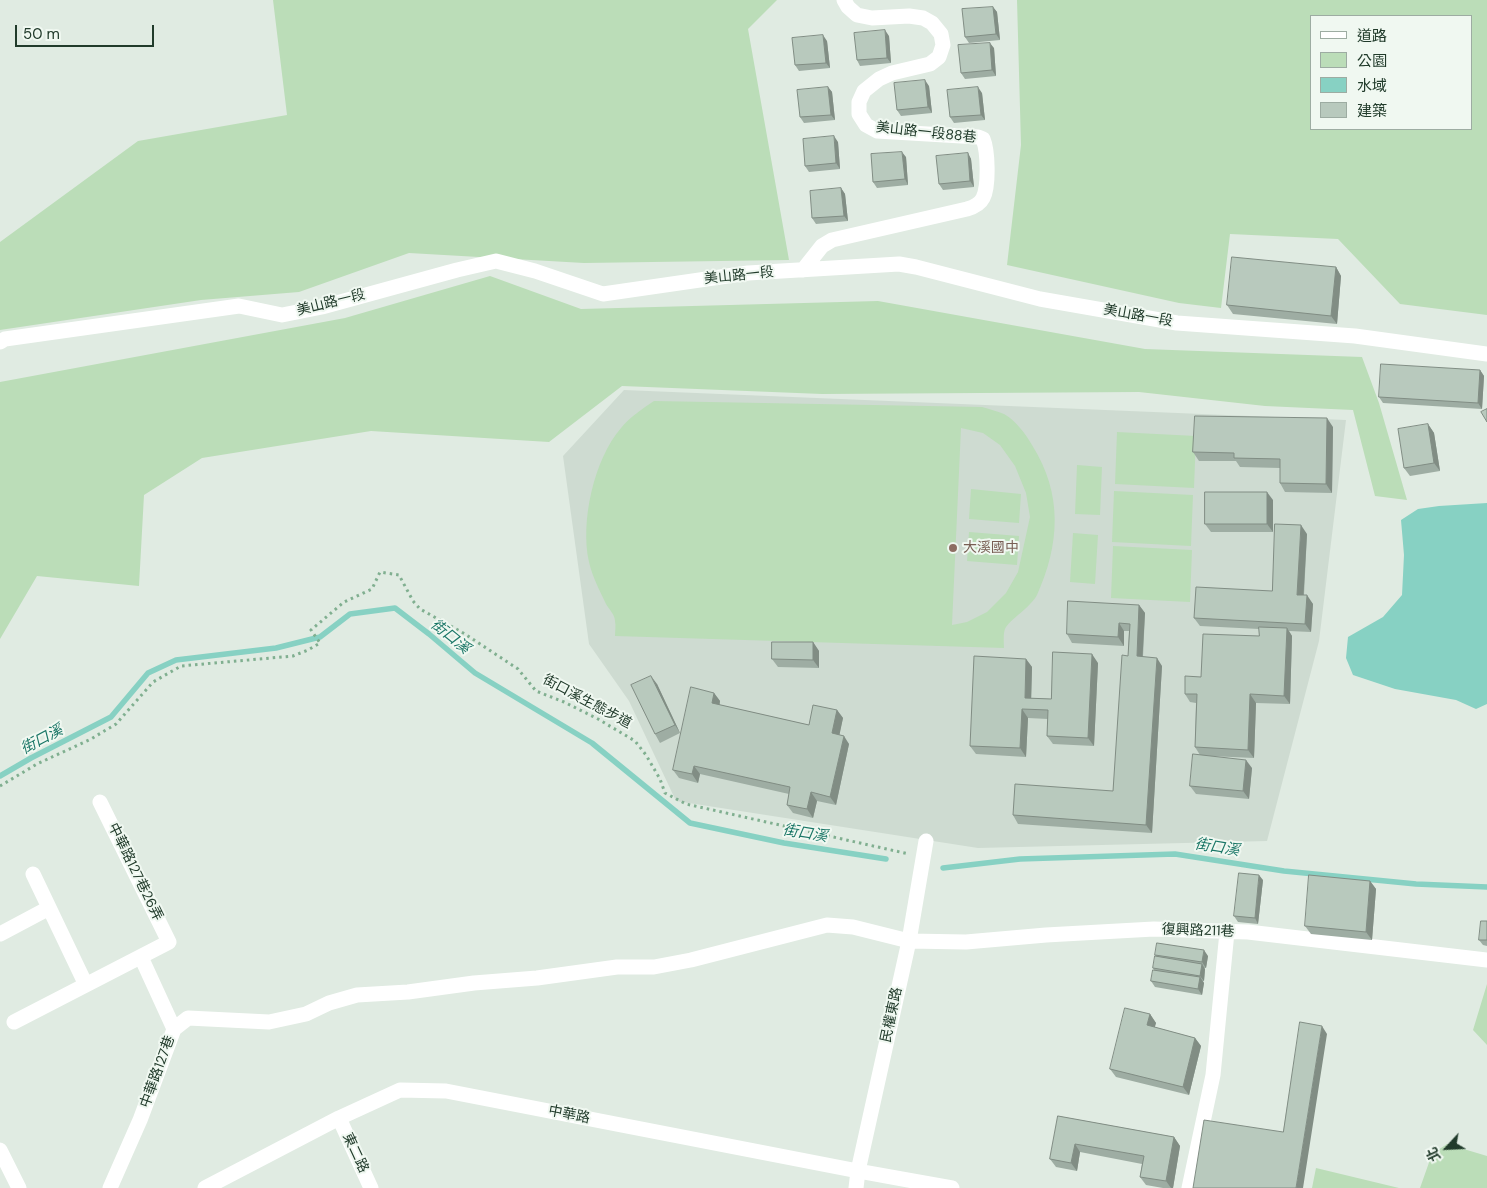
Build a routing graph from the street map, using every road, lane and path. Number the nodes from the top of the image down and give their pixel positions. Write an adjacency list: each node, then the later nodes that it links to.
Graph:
1 (844, 0): 2 (street, 美山路一段88巷)
2 (804, 270): 3 (street, 美山路一段); 4 (street, 美山路一段)
3 (0, 342)
4 (1487, 354)
5 (0, 786): 8 (path, 街口溪生態步道)
6 (100, 802): 14 (street, 中華路127巷26弄)
7 (926, 841): 13 (street, 民權東路)
8 (909, 854)
9 (33, 874): 10 (street)
10 (49, 908): 12 (street); 16 (street)
11 (1227, 932): 13 (street, 復興路211巷); 15 (street, 復興路211巷); 28 (street)
12 (0, 934)
13 (908, 942): 18 (street, 復興路211巷); 21 (street, 民權東路)
14 (140, 957): 16 (street); 18 (street, 中華路127巷)
15 (1487, 960)
16 (86, 985): 17 (street)
17 (14, 1022)
18 (174, 1029): 23 (street, 中華路127巷)
19 (339, 1118): 21 (street, 中華路); 24 (street, 中華路); 25 (street, 東二路)
20 (0, 1150): 22 (street)
21 (858, 1171): 26 (street, 民權東路); 27 (street, 中華路)
22 (20, 1188)
23 (110, 1188)
24 (205, 1188)
25 (371, 1188)
26 (856, 1188)
27 (952, 1188)
28 (1189, 1188)

